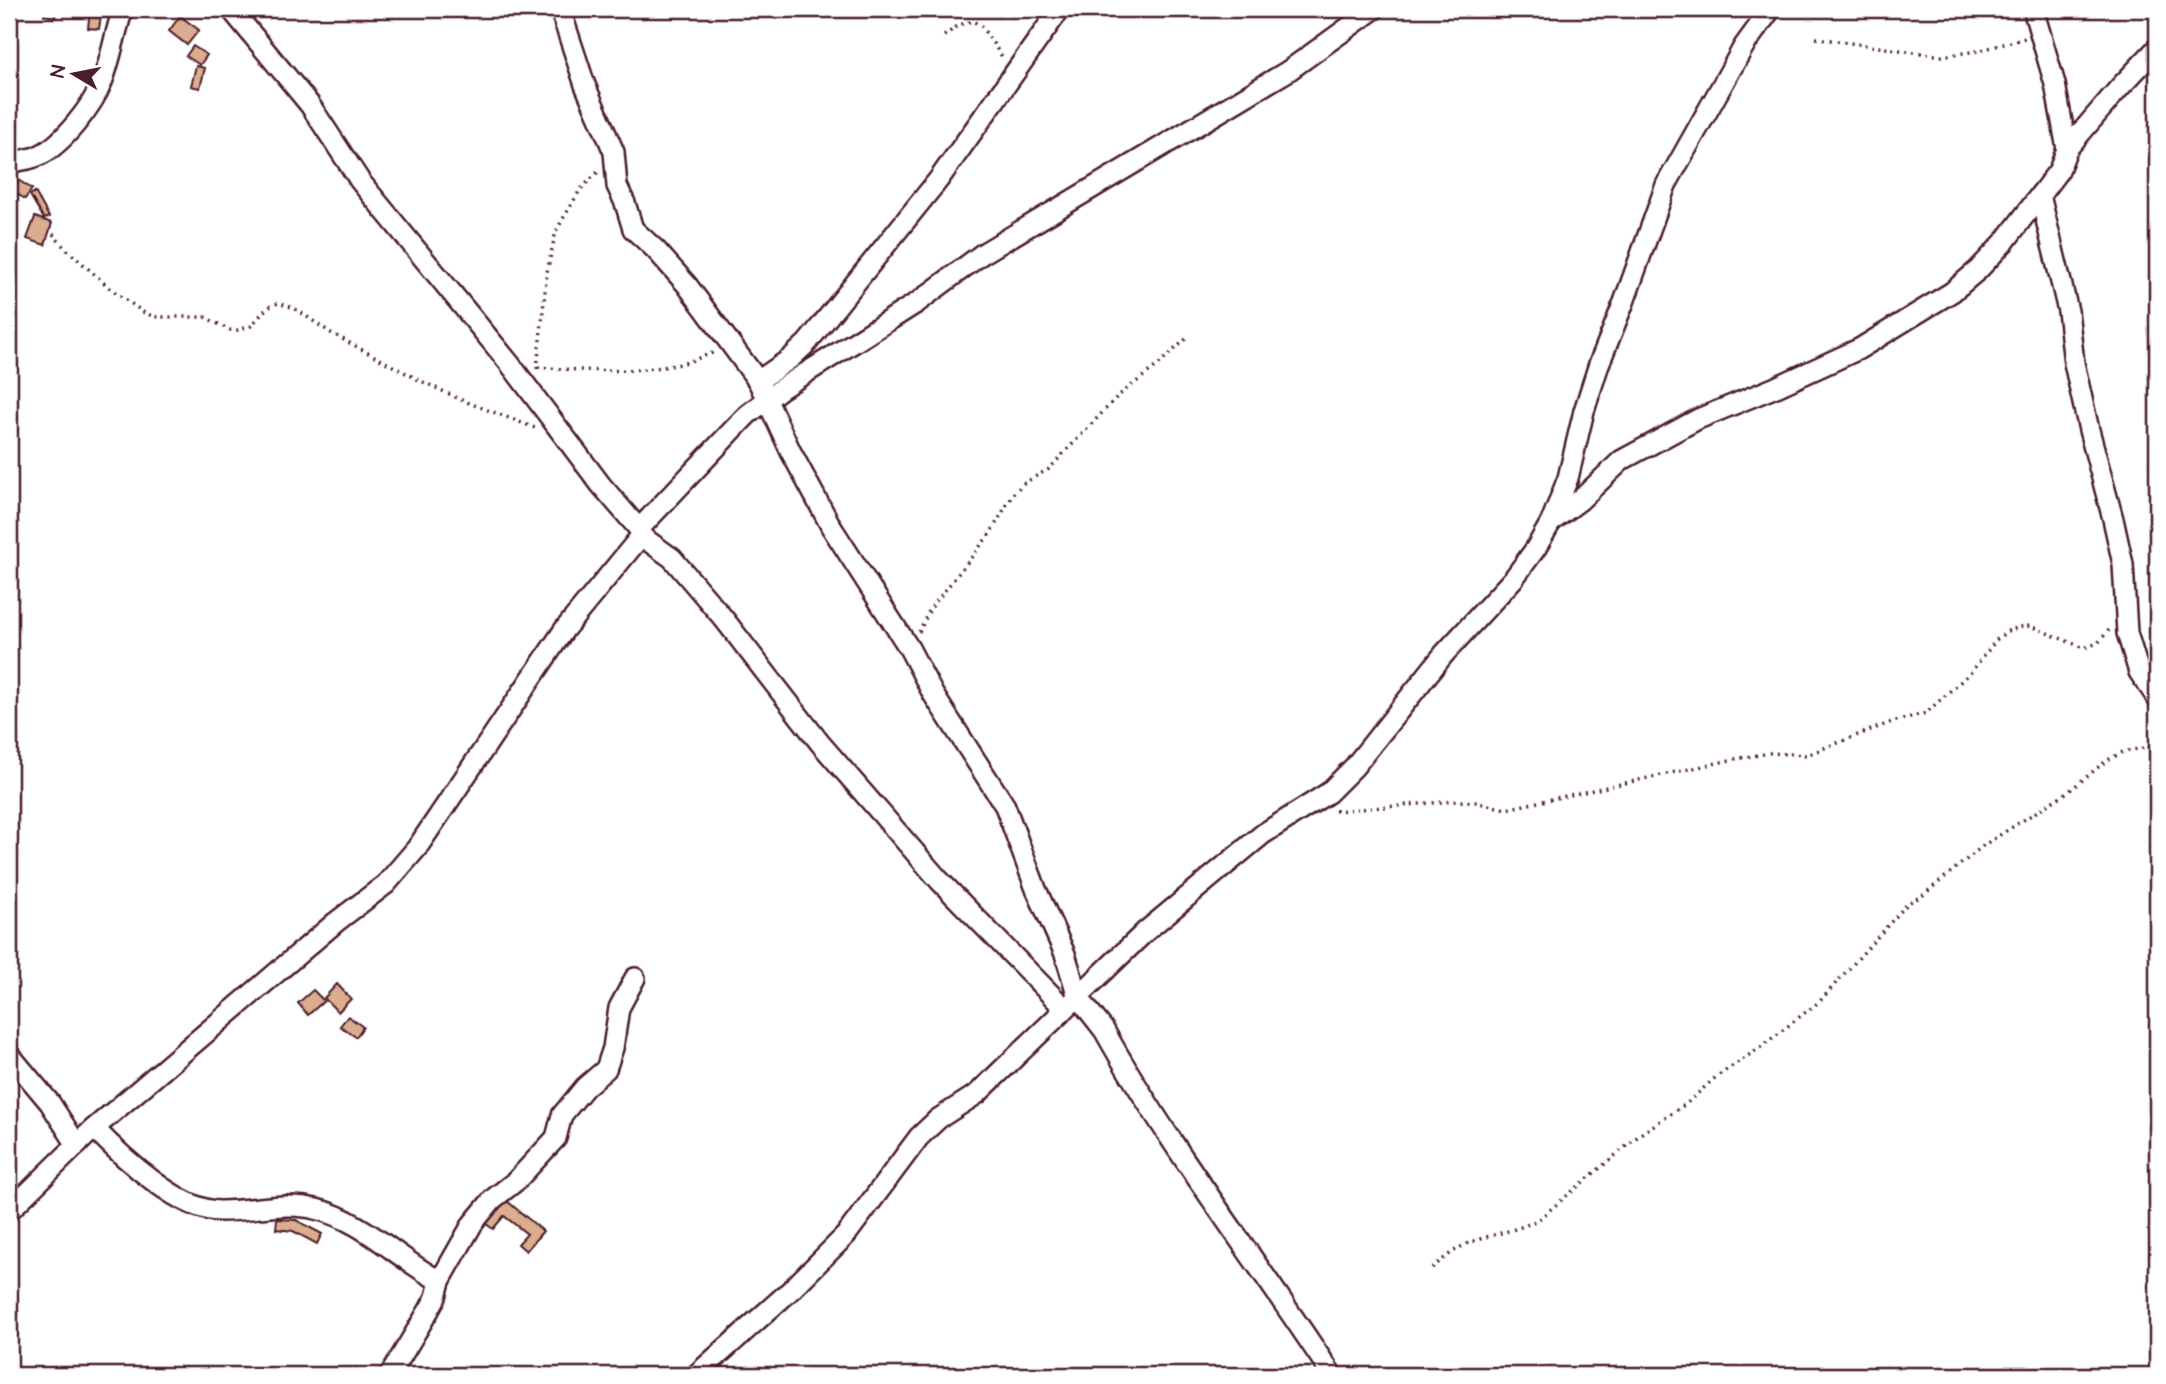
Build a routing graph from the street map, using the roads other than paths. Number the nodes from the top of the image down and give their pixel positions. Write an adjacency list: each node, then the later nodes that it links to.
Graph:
1 (123, 9): 10 (street)
2 (231, 9): 15 (street)
3 (560, 9): 12 (street)
4 (1060, 9): 12 (street)
5 (1374, 9): 13 (street)
6 (1771, 9): 14 (street)
7 (2033, 9): 9 (street)
8 (2157, 48): 9 (street)
9 (2067, 149): 11 (street)
10 (9, 162)
11 (2040, 195): 14 (street); 16 (street)
12 (758, 381): 13 (street)
13 (767, 400): 15 (street); 18 (street)
14 (1551, 522): 18 (street)
15 (640, 533): 18 (street); 20 (street)
16 (2157, 698)
17 (635, 978): 23 (street)
18 (1071, 1002): 25 (street); 26 (street)
19 (9, 1054): 21 (street)
20 (95, 1129): 21 (street); 23 (street)
21 (77, 1145): 22 (street)
22 (9, 1211)
23 (440, 1281): 24 (street)
24 (390, 1375)
25 (696, 1375)
26 (1332, 1375)

